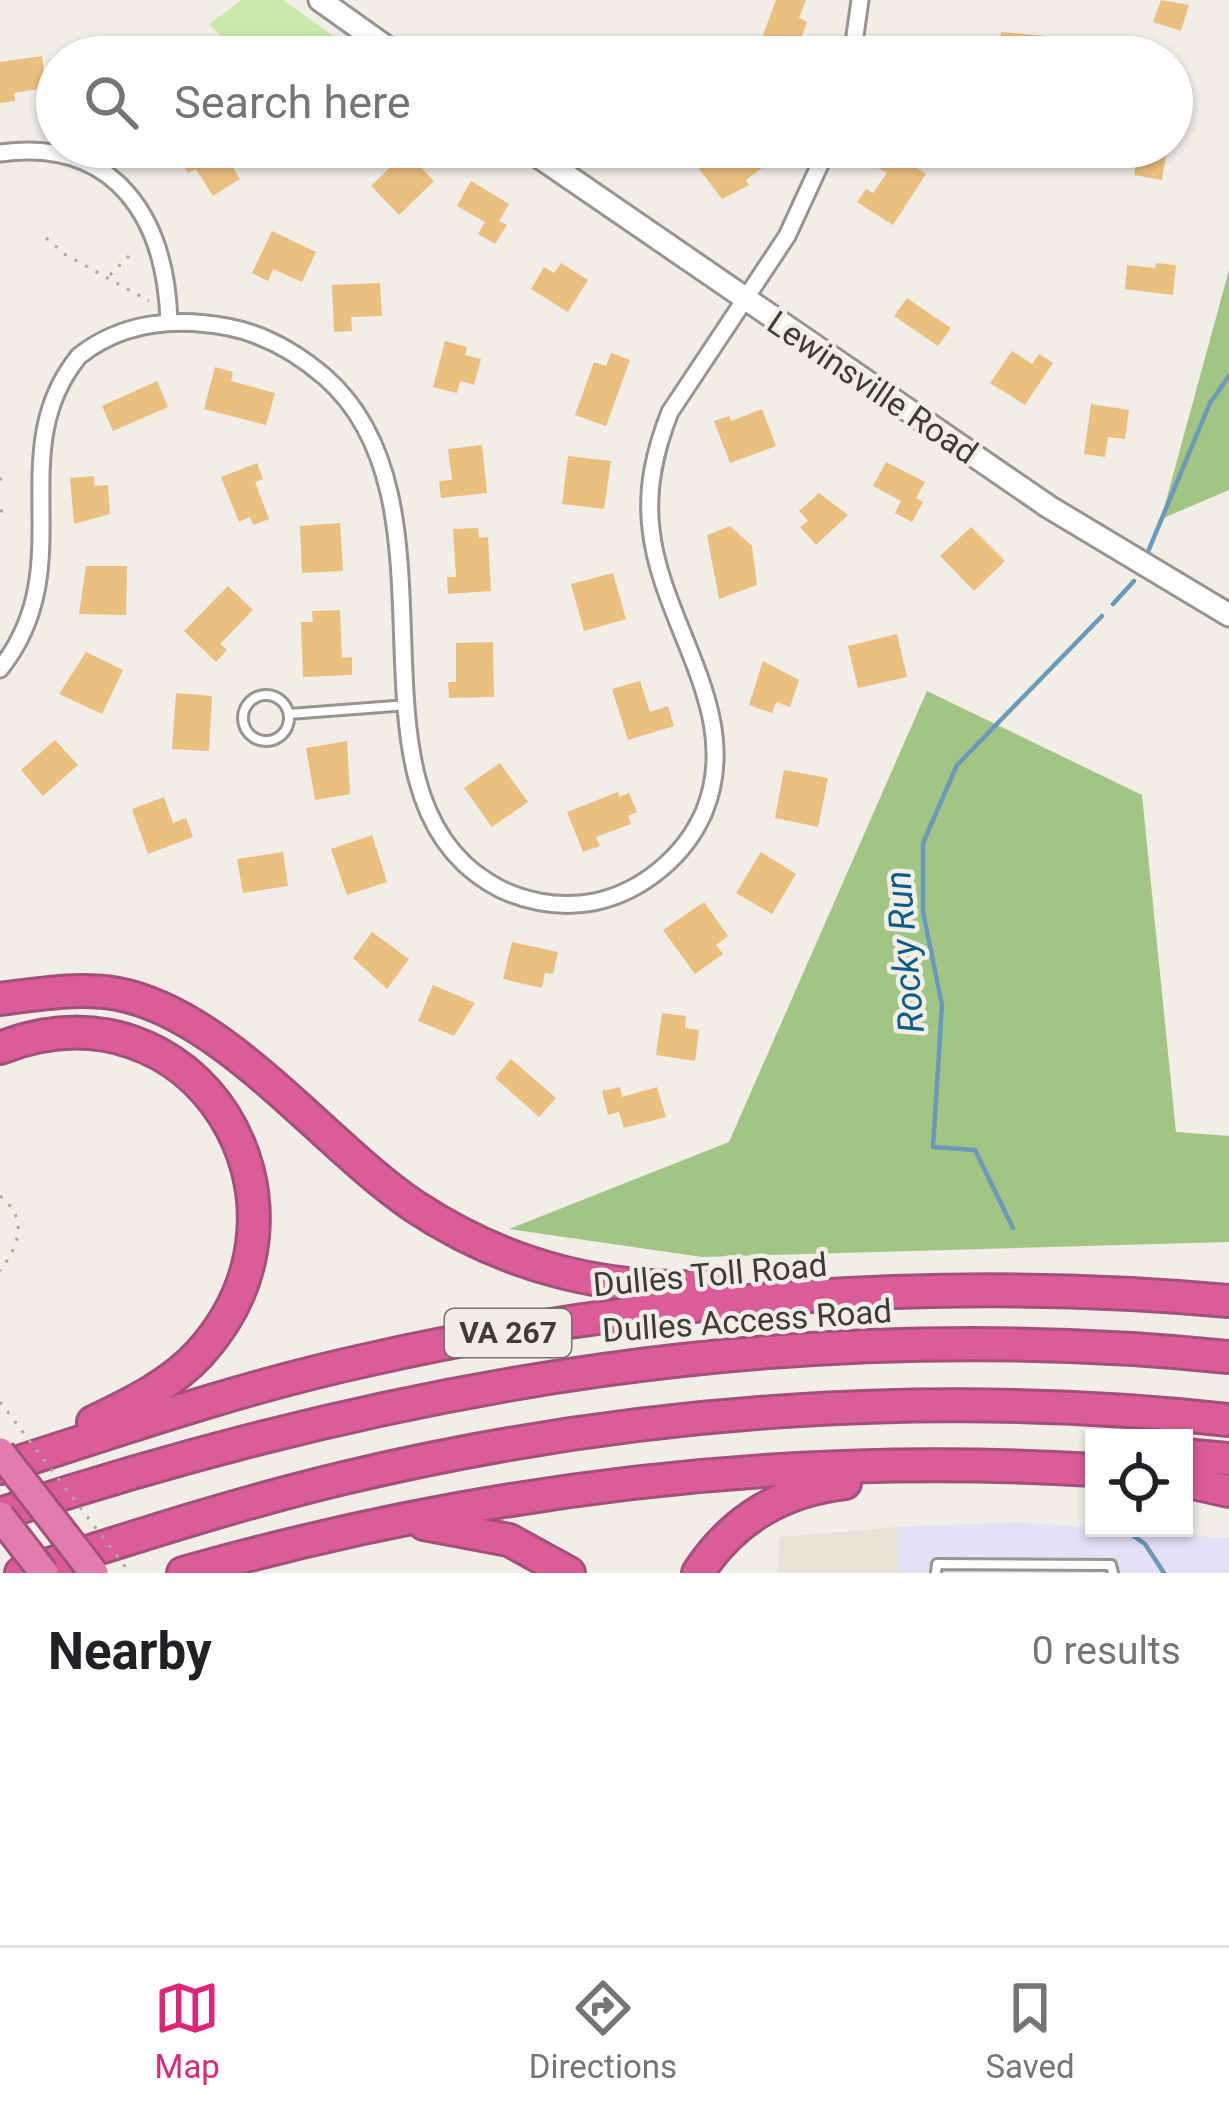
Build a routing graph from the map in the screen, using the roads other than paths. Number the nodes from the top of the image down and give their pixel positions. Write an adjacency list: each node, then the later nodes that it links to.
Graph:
1 (320, 0): 3 (main road)
2 (860, 0): 4 (street)
3 (371, 36)
4 (854, 36)
5 (0, 153): 6 (street)
6 (36, 155)
7 (87, 168): 11 (street)
8 (555, 168): 10 (main road, Lewinsville Road)
9 (818, 168): 10 (street)
10 (745, 299): 14 (main road, Lewinsville Road); 16 (street)
11 (170, 322): 12 (street); 16 (street)
12 (25, 436)
13 (9, 509): 15 (street)
14 (1229, 615)
15 (0, 669)
16 (410, 704): 17 (lane)
17 (290, 714): 17 (lane)
18 (7, 1000): 21 (highway)
19 (0, 1048): 29 (highway)
20 (1229, 1287): 22 (lane)
21 (998, 1292): 22 (highway, Dulles Toll Road / VA 267); 29 (highway, Dulles Toll Road / VA 267)
22 (1185, 1297): 23 (highway, Dulles Toll Road / VA 267)
23 (1229, 1300)
24 (1229, 1358): 37 (highway, Dulles Access Road)
25 (1229, 1420): 39 (highway)
26 (1085, 1450): 34 (highway)
27 (0, 1452): 41 (highway, bridge)
28 (1193, 1456): 30 (highway)
29 (32, 1458): 32 (highway, Dulles Toll Road / VA 267)
30 (1229, 1459)
31 (976, 1466): 33 (highway); 34 (highway); 44 (highway)
32 (0, 1468)
33 (1085, 1470)
34 (669, 1476): 38 (highway)
35 (1193, 1482): 36 (highway)
36 (1229, 1489)
37 (0, 1515): 40 (highway, bridge)
38 (346, 1530): 42 (highway); 43 (highway)
39 (21, 1573)
40 (44, 1573)
41 (94, 1573)
42 (183, 1573)
43 (569, 1573)
44 (698, 1573)
45 (936, 1573): 46 (lane)
46 (1113, 1573)

